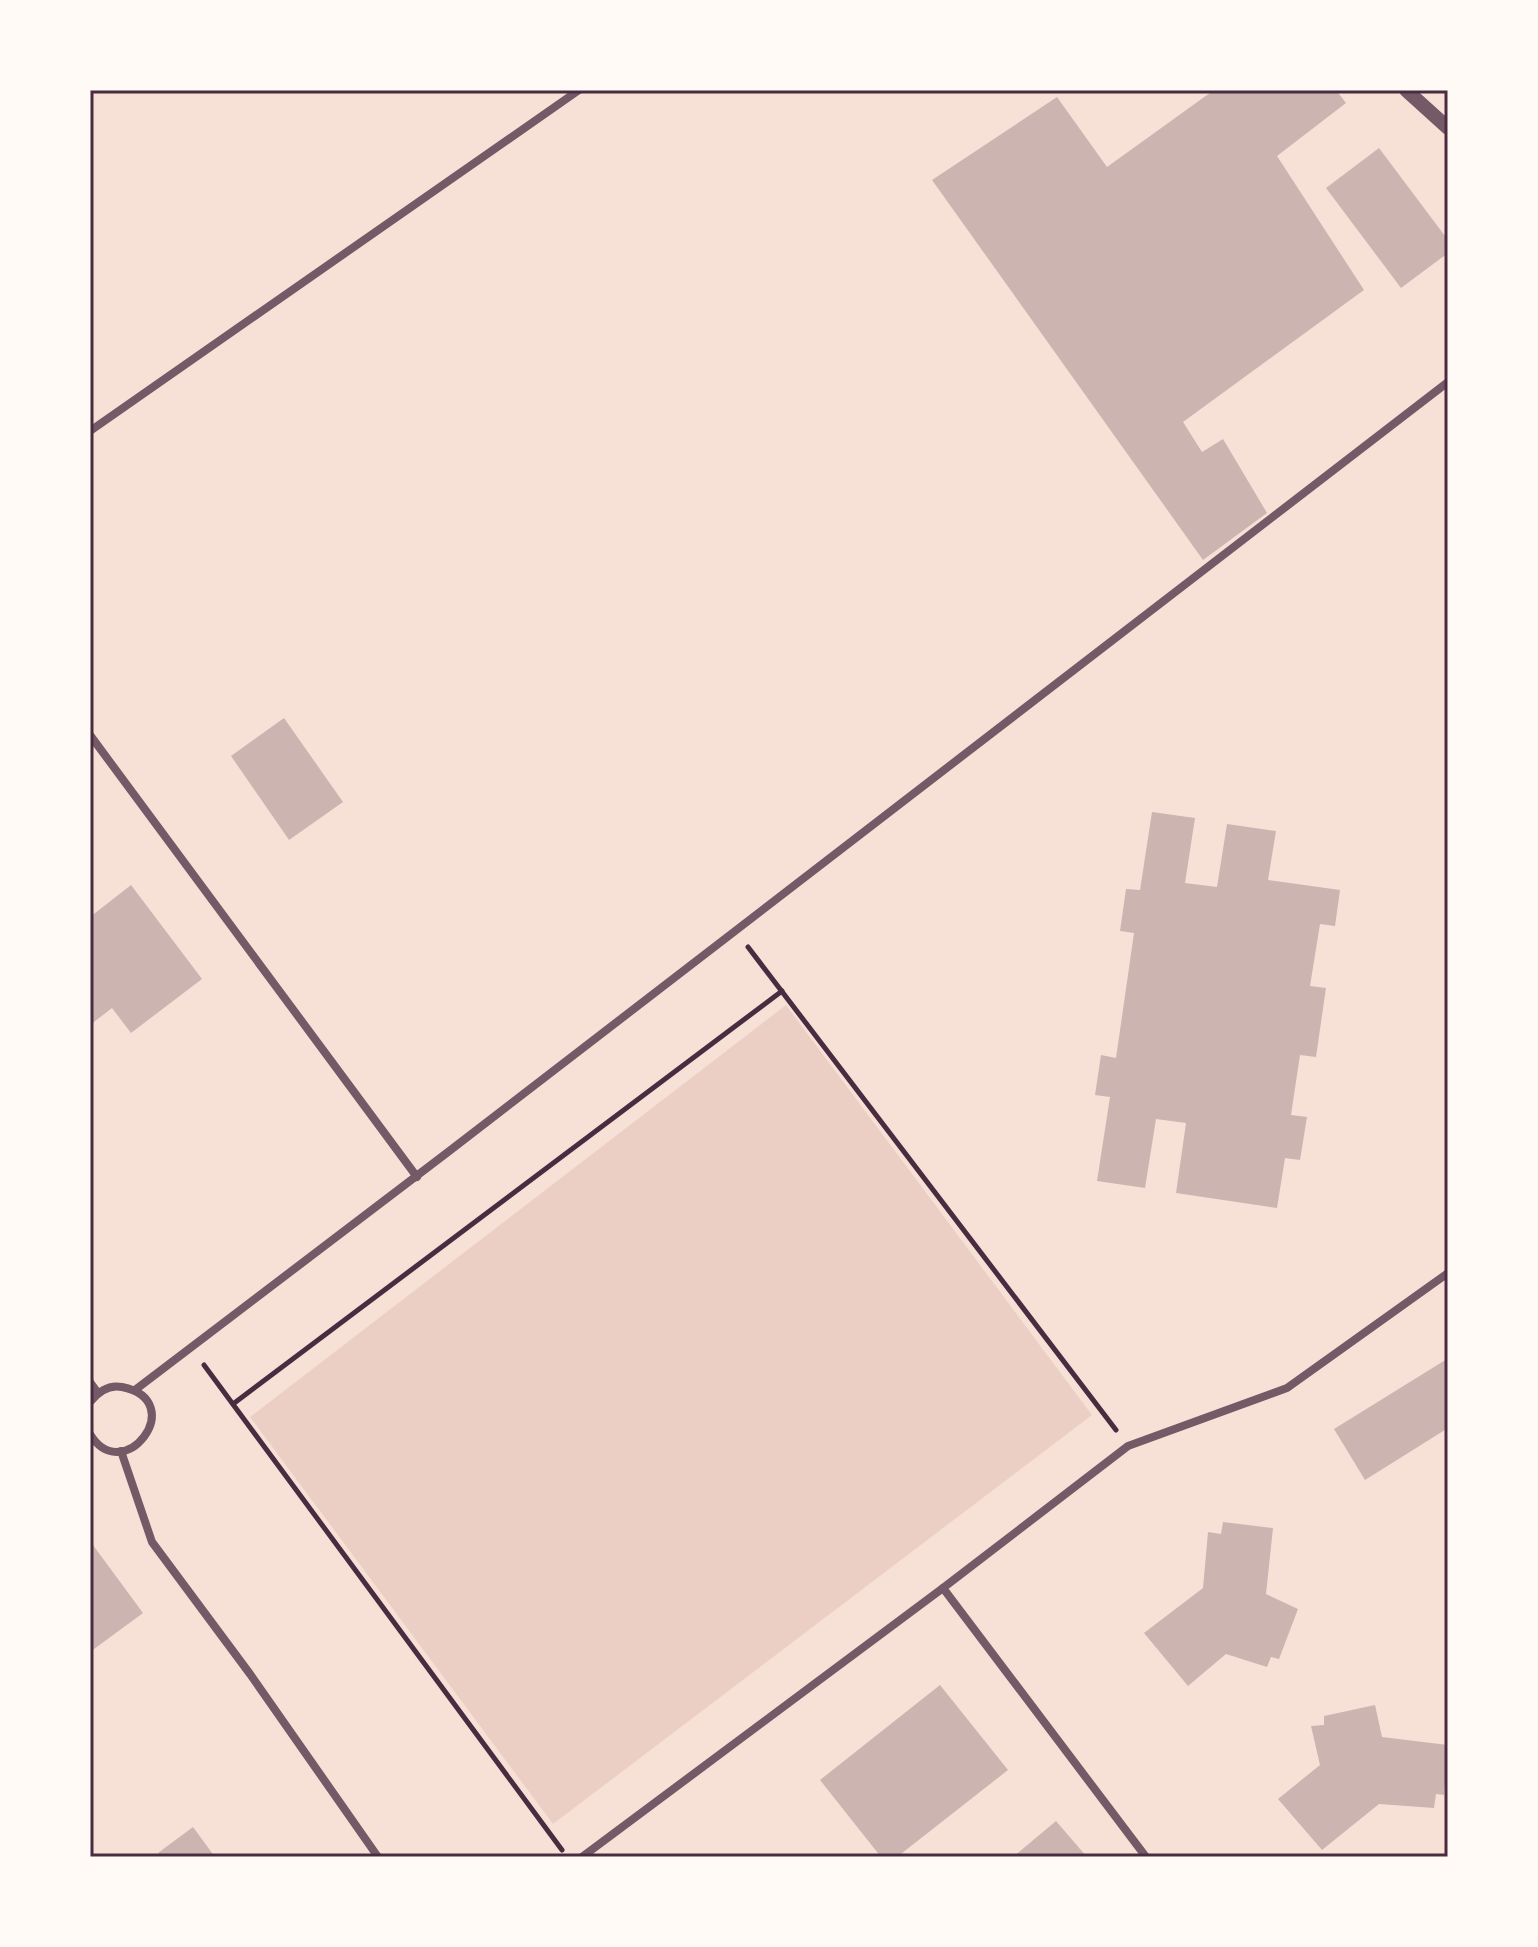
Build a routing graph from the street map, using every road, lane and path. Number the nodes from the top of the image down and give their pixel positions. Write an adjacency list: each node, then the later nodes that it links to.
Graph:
1 (579, 90): 5 (street)
2 (1406, 90): 3 (street)
3 (1448, 128)
4 (1448, 382): 7 (street)
5 (90, 431)
6 (90, 735): 9 (street)
7 (736, 931): 8 (path); 9 (street)
8 (782, 991): 16 (path); 18 (path)
9 (417, 1177): 11 (street)
10 (1448, 1273): 18 (street)
11 (191, 1347): 13 (street); 16 (path)
12 (90, 1382): 14 (street)
13 (135, 1390): 14 (street); 19 (street)
14 (98, 1393): 15 (street)
15 (90, 1402)
16 (233, 1404): 22 (path)
17 (90, 1434): 19 (street)
18 (1128, 1446): 20 (street)
19 (121, 1451): 21 (street)
20 (943, 1588): 23 (street); 24 (street)
21 (378, 1857)
22 (567, 1857)
23 (582, 1857)
24 (1146, 1857)

